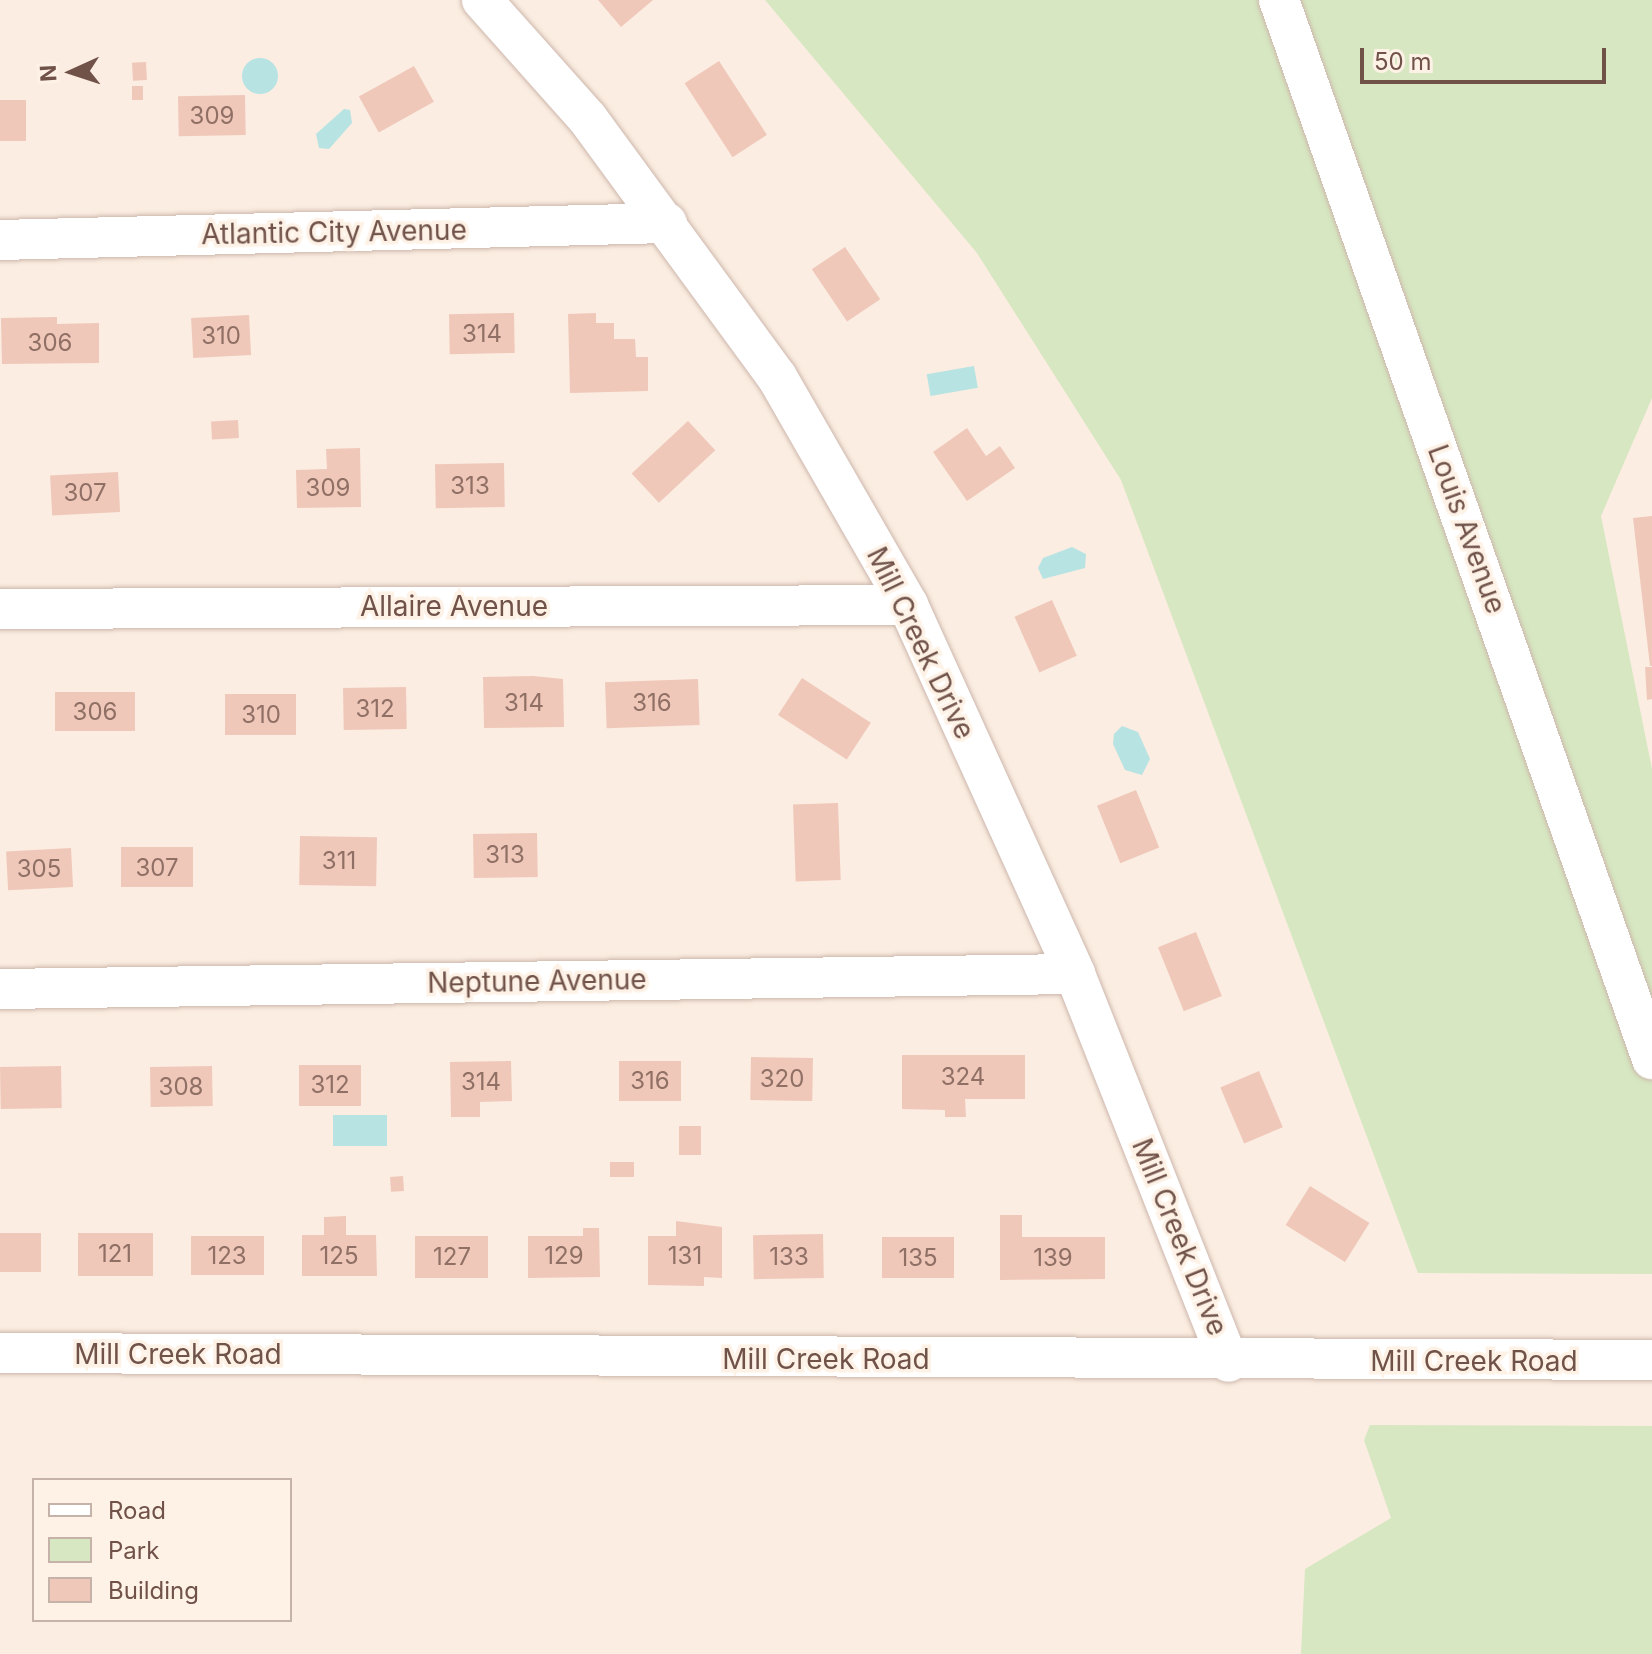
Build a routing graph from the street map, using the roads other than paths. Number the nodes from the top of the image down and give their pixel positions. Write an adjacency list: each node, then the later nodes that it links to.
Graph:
1 (482, 0): 3 (street, Mill Creek Drive)
2 (1279, 0): 9 (street, Louis Avenue)
3 (667, 223): 4 (street, Atlantic City Avenue); 5 (street, Mill Creek Drive)
4 (0, 240)
5 (908, 605): 6 (street, Allaire Avenue); 7 (street, Mill Creek Drive)
6 (0, 609)
7 (1075, 974): 8 (street, Neptune Avenue); 12 (street, Mill Creek Drive)
8 (0, 989)
9 (1652, 1059)
10 (0, 1353): 12 (street, Mill Creek Road)
11 (1652, 1360): 12 (street, Mill Creek Road)
12 (1229, 1362)

